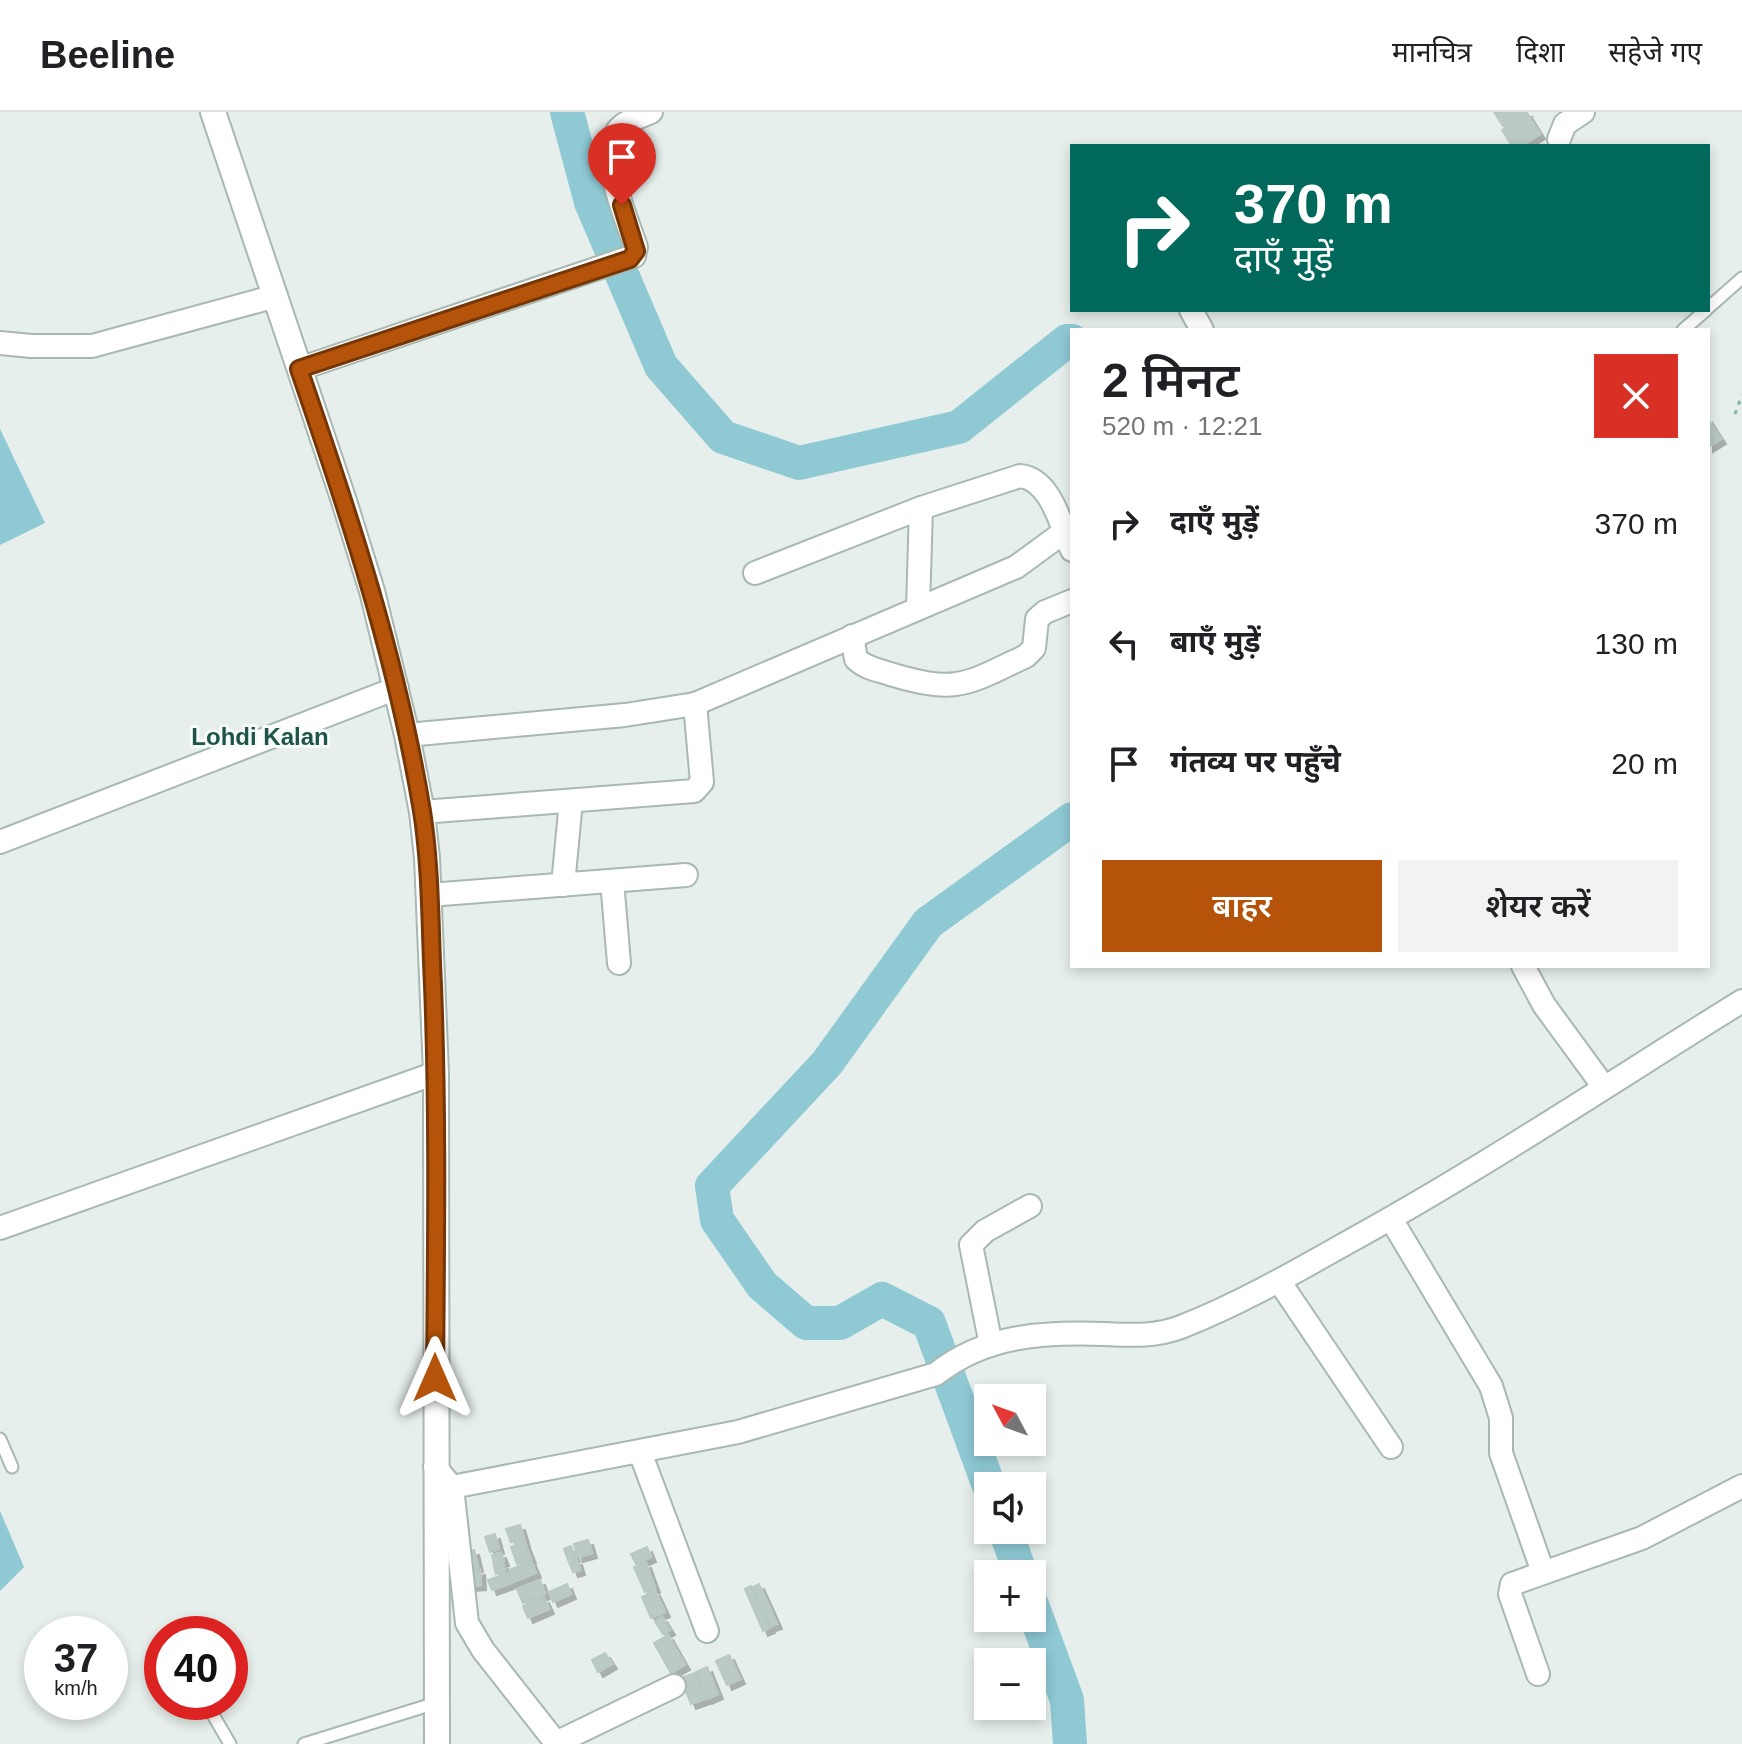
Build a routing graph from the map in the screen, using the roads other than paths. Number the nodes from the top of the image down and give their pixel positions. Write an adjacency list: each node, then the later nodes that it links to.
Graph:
1 (213, 112): 4 (street)
2 (651, 112): 9 (street)
3 (1742, 278): 5 (lane)
4 (276, 296): 8 (street); 9 (street)
5 (1710, 306)
6 (1704, 312): 7 (lane)
7 (1685, 328)
8 (0, 343)
9 (299, 369): 16 (street)
10 (921, 508): 11 (street); 12 (street); 14 (street)
11 (1068, 541): 14 (street)
12 (755, 573)
13 (1070, 602): 15 (street)
14 (918, 608): 15 (street)
15 (852, 636): 17 (street)
16 (397, 688): 18 (street); 21 (street)
17 (695, 704): 18 (street); 19 (street)
18 (407, 735): 20 (street)
19 (571, 801): 20 (street); 24 (street)
20 (422, 812): 25 (street)
21 (0, 842)
22 (686, 875): 23 (street)
23 (612, 881): 24 (street); 26 (street)
24 (563, 885): 25 (street)
25 (429, 895): 29 (street)
26 (619, 963)
27 (1524, 968): 30 (street)
28 (1742, 1001): 30 (street)
29 (436, 1073): 33 (street); 40 (street)
30 (1604, 1087): 32 (street)
31 (1030, 1206): 35 (street)
32 (1391, 1219): 34 (street); 43 (street)
33 (0, 1228)
34 (1279, 1281): 35 (street); 37 (street)
35 (991, 1345): 38 (street)
36 (0, 1439): 39 (lane)
37 (1391, 1447)
38 (640, 1452): 42 (street); 44 (street)
39 (12, 1467)
40 (435, 1467): 42 (street); 47 (street)
41 (1742, 1486): 43 (street)
42 (452, 1487): 52 (street)
43 (1543, 1572): 45 (street)
44 (707, 1631)
45 (1538, 1674)
46 (674, 1686): 52 (street)
47 (436, 1703): 50 (lane); 51 (street)
48 (216, 1720): 49 (lane)
49 (230, 1744)
50 (304, 1744)
51 (437, 1744)
52 (557, 1744)

